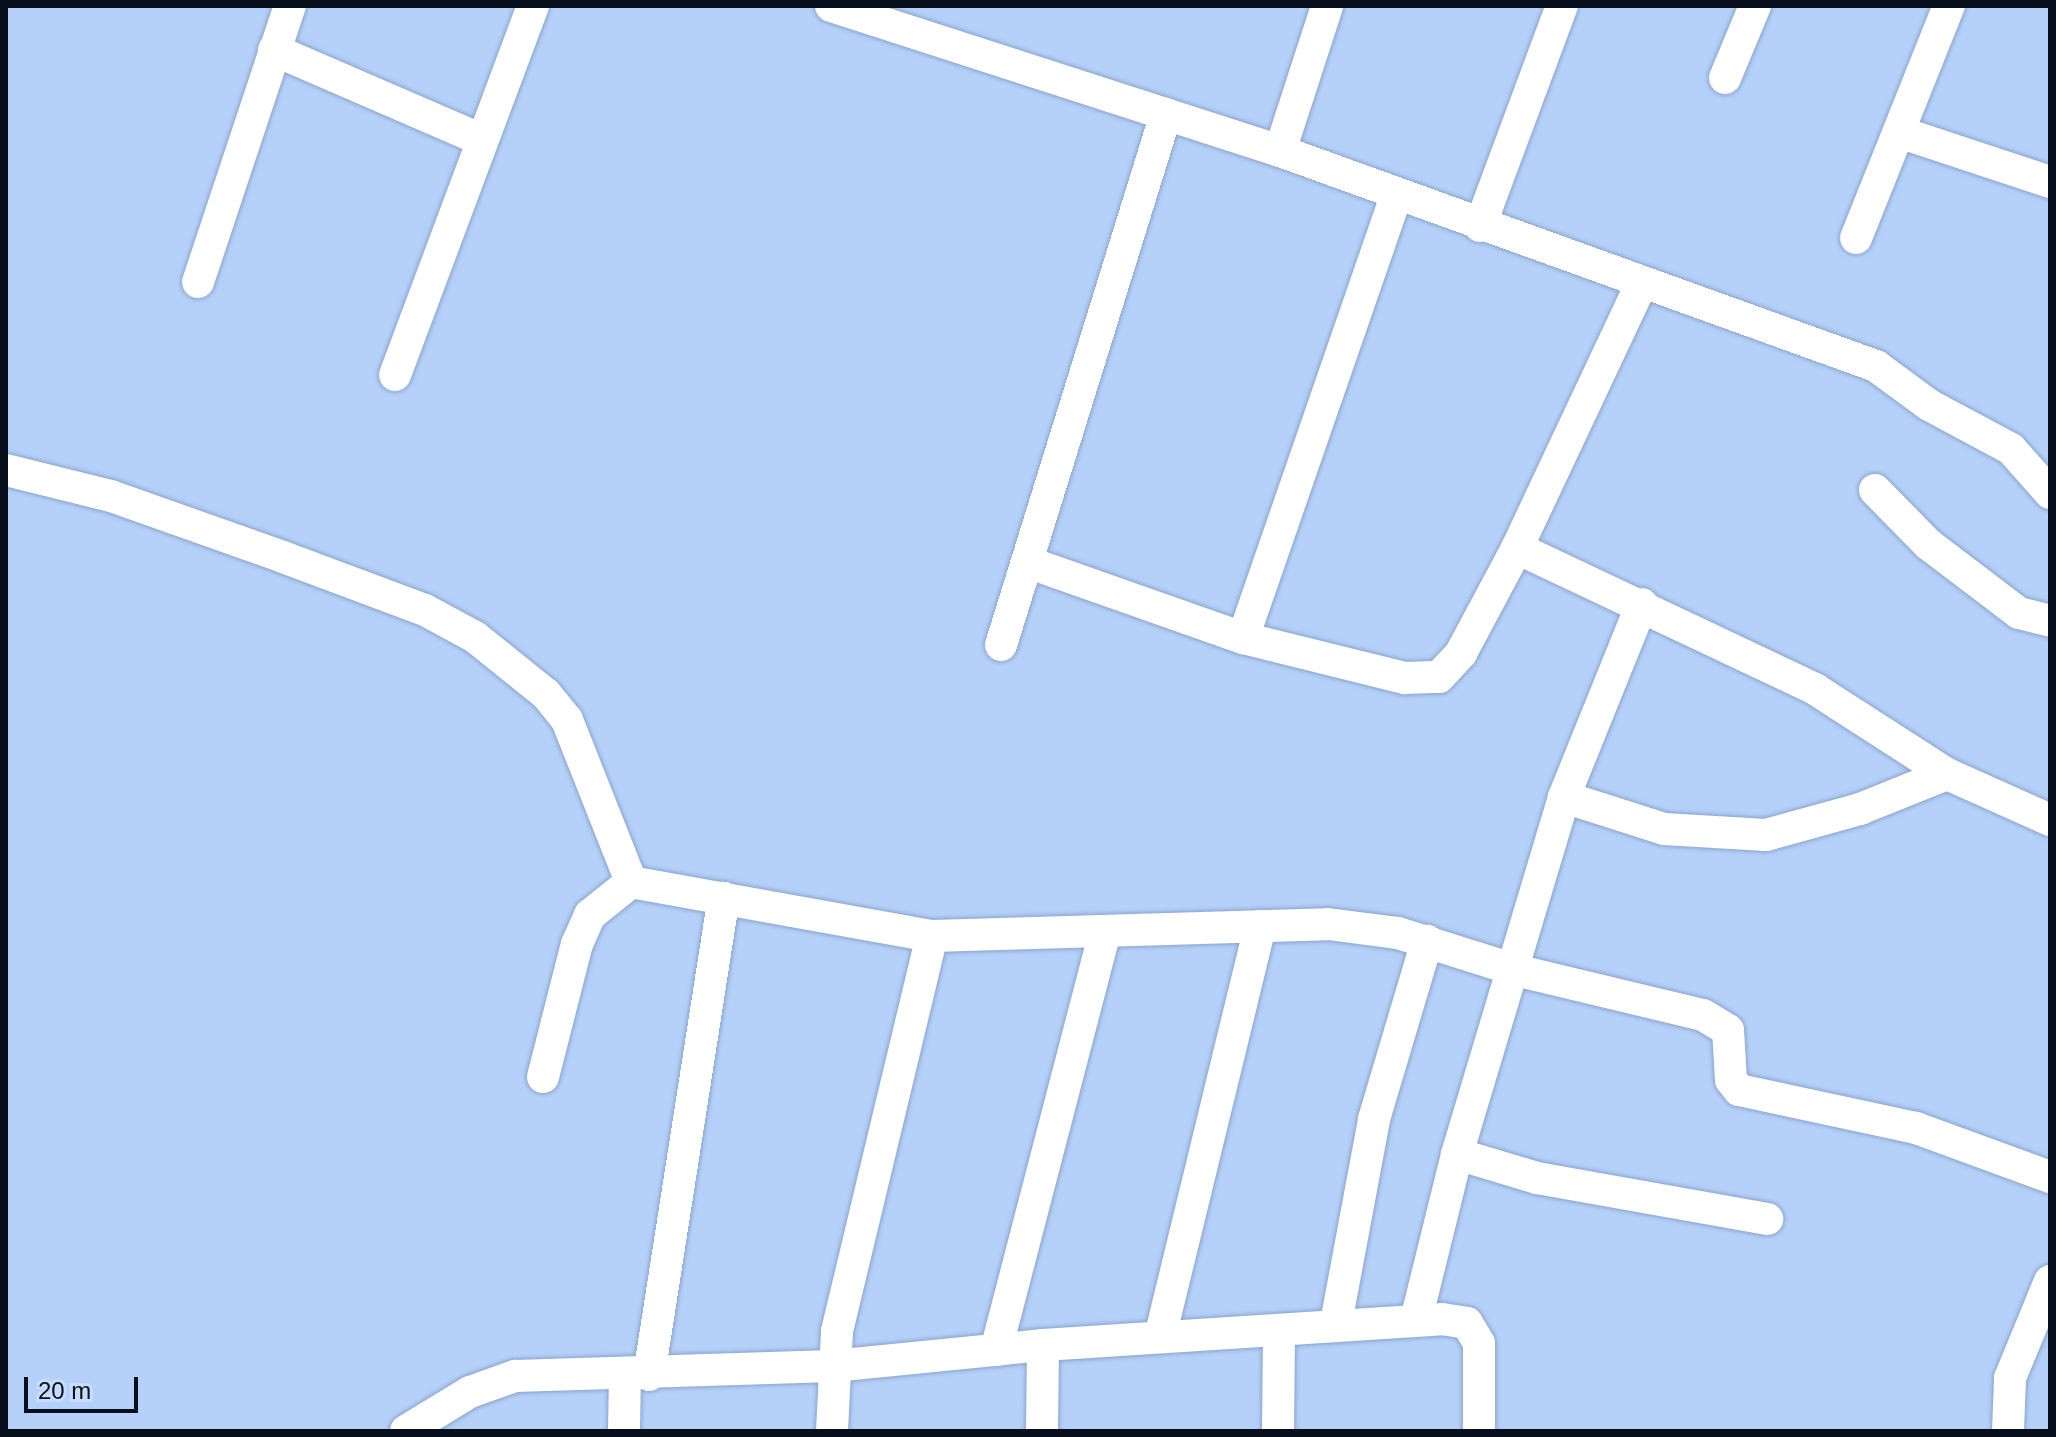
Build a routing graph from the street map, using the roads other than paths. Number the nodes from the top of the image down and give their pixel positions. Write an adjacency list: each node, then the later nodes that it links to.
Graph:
1 (290, 6): 8 (street)
2 (533, 6): 12 (street)
3 (831, 6): 10 (street)
4 (1327, 6): 13 (street)
5 (1562, 6): 16 (street)
6 (1755, 6): 9 (street)
7 (1949, 6): 11 (street)
8 (274, 50): 12 (street); 18 (street)
9 (1725, 78)
10 (1166, 114): 13 (street); 25 (street)
11 (1899, 132): 14 (street); 17 (street)
12 (482, 140): 20 (street)
13 (1280, 151): 15 (street)
14 (2050, 182)
15 (1396, 195): 16 (street); 28 (street)
16 (1480, 226): 19 (street)
17 (1856, 238)
18 (198, 282)
19 (1641, 284): 23 (street); 24 (street)
20 (395, 375)
21 (6, 470): 33 (street)
22 (1875, 490): 27 (street)
23 (2050, 493)
24 (1517, 548): 26 (street); 28 (street)
25 (1027, 562): 28 (street); 29 (street)
26 (1642, 604): 30 (street); 31 (street)
27 (2050, 621)
28 (1243, 638)
29 (1001, 645)
30 (1947, 774): 31 (street); 32 (street)
31 (1564, 797): 39 (street)
32 (2050, 820)
33 (631, 882): 34 (street); 40 (street)
34 (724, 898): 37 (street); 52 (street)
35 (1260, 926): 36 (street); 38 (street); 48 (street)
36 (1105, 931): 37 (street); 50 (street)
37 (932, 936): 51 (street)
38 (1427, 941): 39 (street); 46 (street)
39 (1515, 970): 41 (street); 42 (street)
40 (543, 1077)
41 (1457, 1154): 43 (street); 45 (street)
42 (2050, 1177)
43 (1767, 1219)
44 (2050, 1281): 59 (street)
45 (1416, 1320): 46 (street); 58 (street)
46 (1336, 1323): 47 (street)
47 (1279, 1331): 48 (street); 57 (street)
48 (1160, 1337): 49 (street)
49 (1043, 1345): 50 (street); 56 (street)
50 (996, 1350): 51 (street)
51 (833, 1366): 52 (street); 55 (street)
52 (637, 1375): 53 (street); 54 (street)
53 (406, 1431)
54 (624, 1431)
55 (832, 1431)
56 (1042, 1431)
57 (1278, 1431)
58 (1479, 1431)
59 (2008, 1431)

